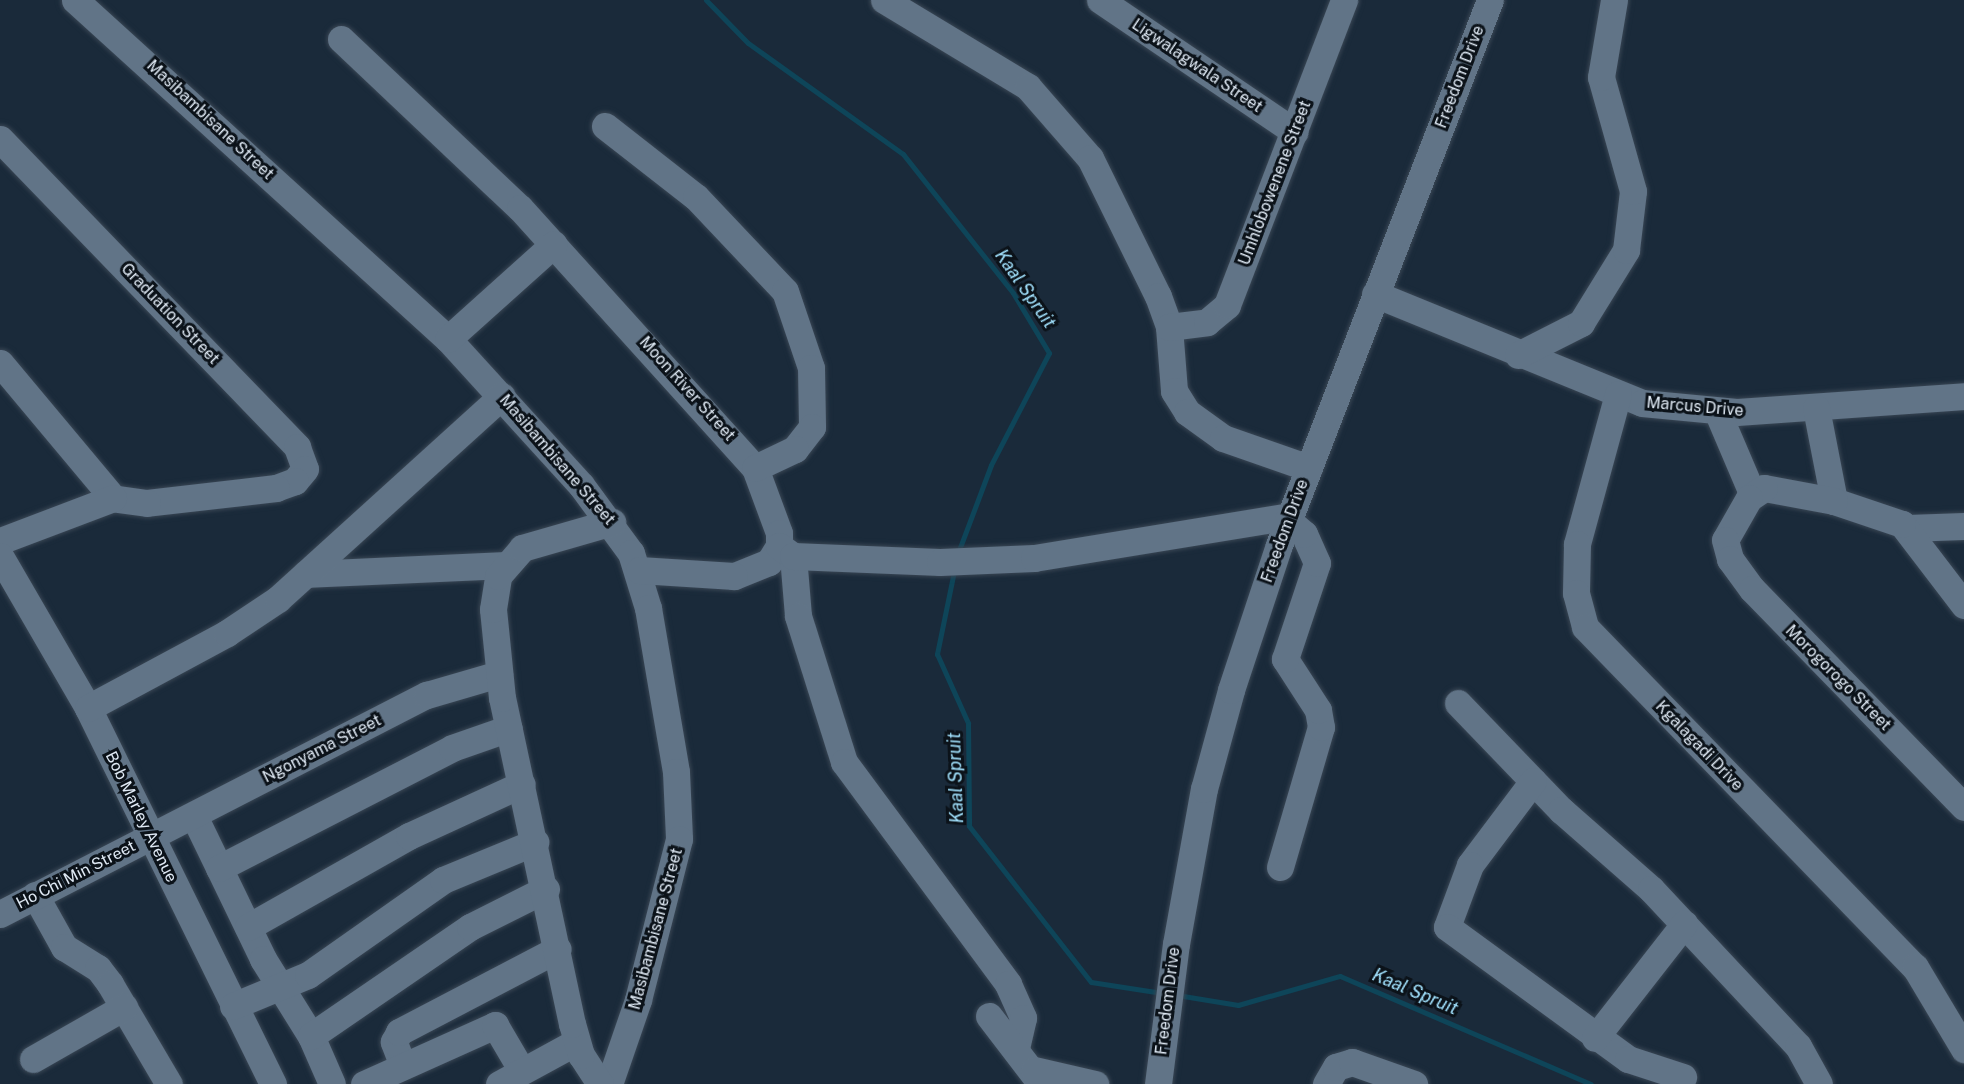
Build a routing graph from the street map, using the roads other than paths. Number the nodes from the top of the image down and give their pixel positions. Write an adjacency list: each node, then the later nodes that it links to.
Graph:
1 (75, 0): 14 (street, Masibambisane Street)
2 (884, 0): 13 (street)
3 (1100, 0): 9 (street, Ligwalagwala Street)
4 (1344, 0): 9 (street, Umhlobowenene Street)
5 (1490, 0): 12 (street, Freedom Drive)
6 (1614, 0): 15 (street)
7 (341, 39): 11 (street, Moon River Street)
8 (604, 126): 22 (street)
9 (1295, 132): 13 (street, Umhlobowenene Street)
10 (4, 151): 25 (street, Graduation Street)
11 (554, 244): 14 (street); 22 (street, Moon River Street)
12 (1375, 294): 15 (street, Marcus Drive); 23 (street, Freedom Drive)
13 (1169, 327): 23 (street)
14 (448, 339): 18 (street, Masibambisane Street)
15 (1518, 355): 17 (street, Marcus Drive)
16 (0, 363): 25 (street)
17 (1618, 394): 21 (street, Marcus Drive); 64 (street, Kgalagadi Drive)
18 (502, 396): 28 (street, Masibambisane Street); 36 (street)
19 (1964, 396): 20 (street, Marcus Drive)
20 (1816, 408): 21 (street, Marcus Drive); 26 (street)
21 (1717, 411): 24 (street)
22 (755, 468): 32 (street, Moon River Street)
23 (1309, 468): 27 (street, Freedom Drive)
24 (1752, 493): 26 (street); 44 (street, Morogorogo Street)
25 (113, 498): 31 (street)
26 (1834, 501): 30 (street)
27 (1289, 518): 32 (street); 48 (street); 78 (street, Freedom Drive)
28 (612, 522): 34 (street); 35 (street, Masibambisane Street)
29 (1964, 526): 30 (street)
30 (1907, 528): 37 (street)
31 (0, 541)
32 (786, 551): 35 (street); 63 (street, Moon River Street)
33 (0, 556): 40 (street, Bob Marley Avenue)
34 (504, 565): 36 (street); 38 (street)
35 (639, 570): 76 (street, Masibambisane Street)
36 (306, 574): 40 (street)
37 (1964, 605)
38 (499, 674): 41 (street); 45 (street, Ngonyama Street)
39 (1458, 703): 42 (street)
40 (88, 708): 46 (street, Bob Marley Avenue)
41 (509, 728): 43 (street); 49 (street)
42 (1533, 781): 53 (street); 61 (street)
43 (522, 784): 47 (street); 54 (street)
44 (1964, 807)
45 (194, 816): 46 (street, Ngonyama Street); 49 (street)
46 (151, 837): 51 (street, Ho Chi Min Street); 57 (street, Bob Marley Avenue)
47 (535, 842): 50 (street); 56 (street)
48 (1280, 867)
49 (219, 868): 54 (street)
50 (546, 889): 55 (street); 60 (street)
51 (35, 896): 52 (street, Ho Chi Min Street); 58 (street)
52 (0, 914)
53 (1684, 924): 61 (street); 81 (street)
54 (248, 927): 56 (street)
55 (558, 949): 62 (street); 66 (street)
56 (282, 986): 57 (street); 60 (street)
57 (233, 1006): 71 (street, Bob Marley Avenue)
58 (124, 1007): 65 (street); 70 (street)
59 (989, 1016): 63 (street)
60 (311, 1036): 72 (street)
61 (1595, 1038): 69 (street)
62 (576, 1042): 67 (street); 75 (street)
63 (1017, 1048): 68 (street)
64 (1964, 1048)
65 (33, 1059)
66 (403, 1066): 67 (street); 73 (street)
67 (522, 1071): 74 (street)
68 (1038, 1077): 77 (street)
69 (1683, 1077)
70 (169, 1084)
71 (273, 1084)
72 (332, 1084)
73 (364, 1084)
74 (499, 1084)
75 (600, 1084)
76 (609, 1084)
77 (1095, 1084)
78 (1158, 1084)
79 (1326, 1084): 80 (street)
80 (1414, 1084)
81 (1820, 1084)

